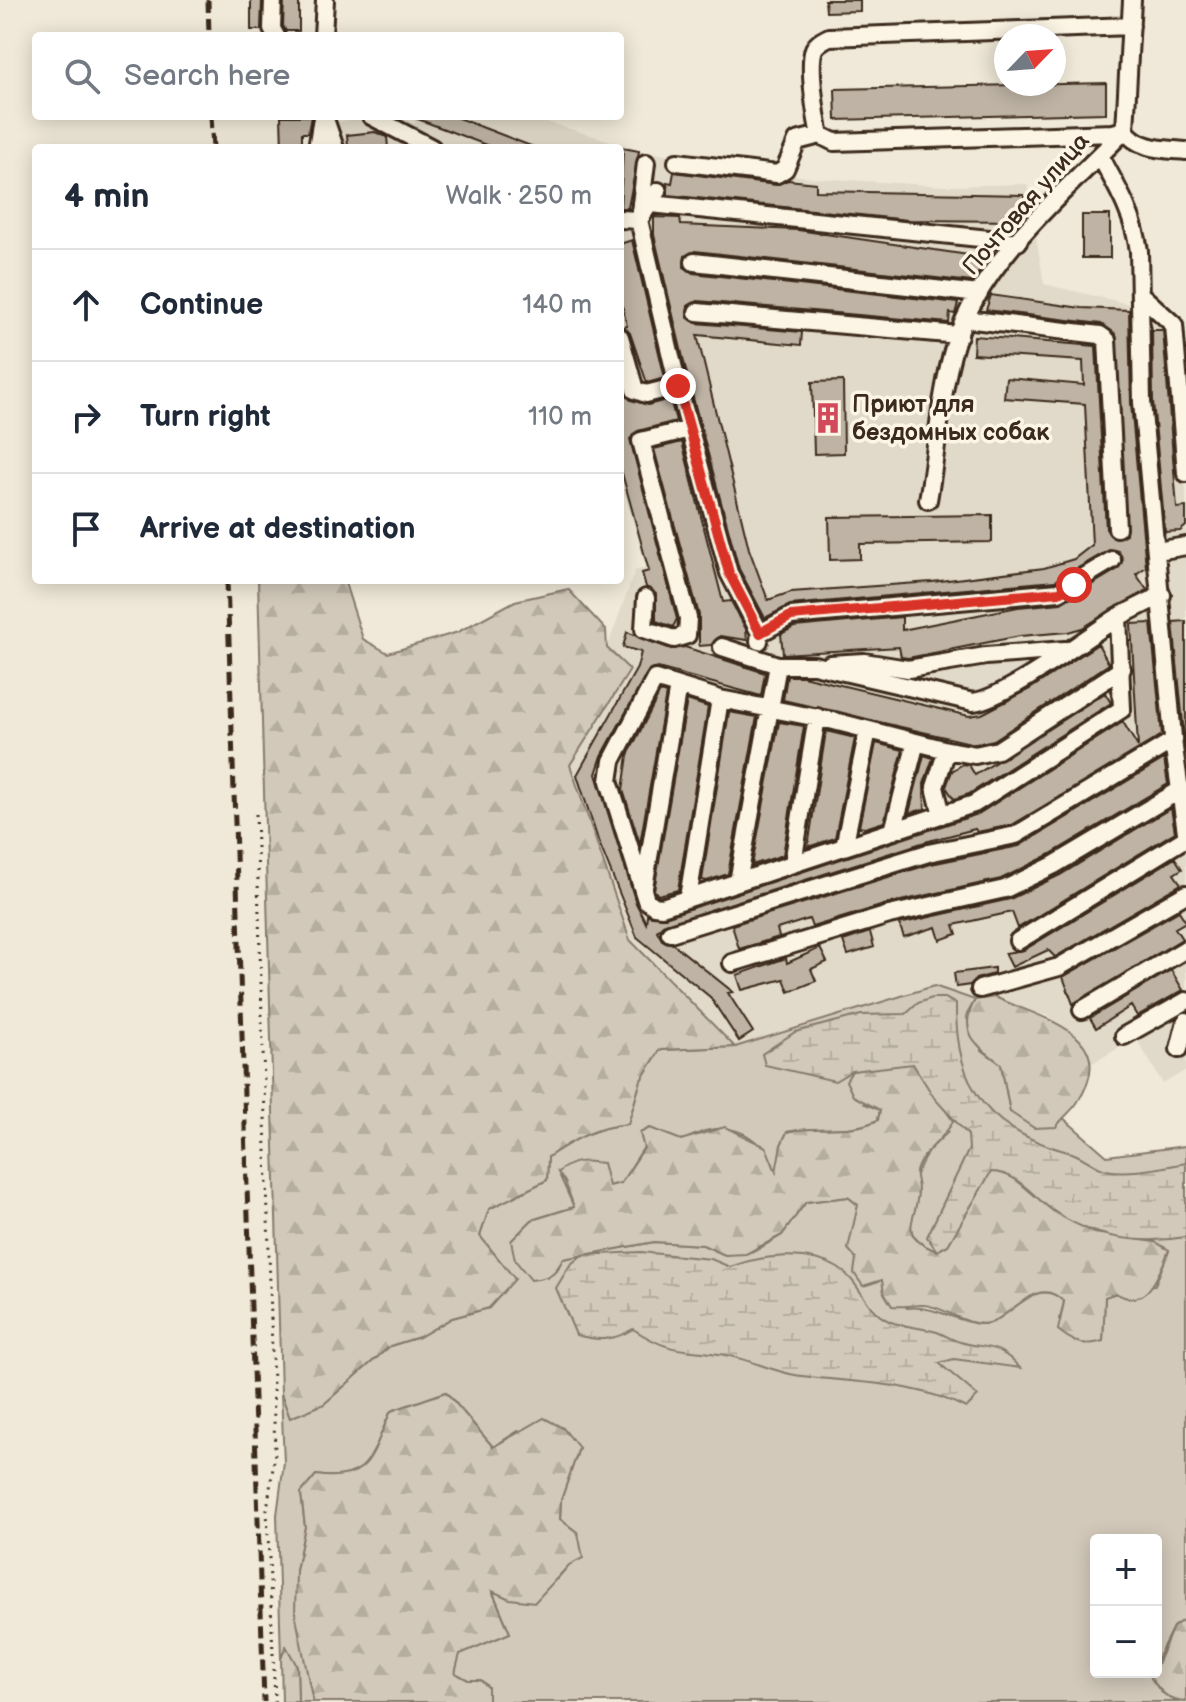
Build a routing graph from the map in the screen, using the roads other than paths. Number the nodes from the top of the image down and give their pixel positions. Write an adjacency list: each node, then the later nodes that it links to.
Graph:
1 (273, 0): 5 (street)
2 (325, 0): 6 (street)
3 (1132, 0): 4 (street)
4 (1131, 26): 10 (street); 11 (street)
5 (274, 32)
6 (323, 32)
7 (322, 120): 12 (street)
8 (324, 120): 13 (street)
9 (379, 120): 14 (street)
10 (1127, 133): 11 (street); 15 (street); 16 (street, Почтовая улица)
11 (820, 135): 17 (street)
12 (318, 144)
13 (334, 144)
14 (424, 144)
15 (1186, 151)
16 (1100, 156): 21 (street, Почтовая улица); 24 (street)
17 (677, 162)
18 (646, 163): 20 (street)
19 (624, 219): 20 (street)
20 (639, 220): 21 (street); 29 (street)
21 (1018, 242): 23 (street, Почтовая улица)
22 (694, 262): 23 (street)
23 (979, 294): 26 (street, Почтовая улица)
24 (1141, 295): 28 (street); 35 (street)
25 (697, 312): 26 (street)
26 (962, 327): 32 (street, Почтовая улица); 33 (street)
27 (624, 351): 29 (street)
28 (1182, 360): 31 (street)
29 (678, 386): 30 (street)
30 (690, 429): 38 (street); 40 (street)
31 (1186, 473)
32 (928, 500)
33 (1117, 528)
34 (1186, 546): 35 (street)
35 (1157, 551): 37 (street)
36 (1112, 560): 40 (street)
37 (1162, 595): 39 (street); 52 (street)
38 (646, 598)
39 (1118, 617): 42 (street); 46 (street)
40 (760, 633): 43 (street)
41 (722, 647): 43 (street)
42 (1066, 650): 45 (street); 45 (street)
43 (756, 657): 44 (street)
44 (778, 665): 45 (street); 49 (street)
45 (814, 665)
46 (1122, 669): 54 (street); 56 (street)
47 (678, 686): 48 (street); 62 (street); 62 (street)
48 (720, 699): 49 (street); 64 (street)
49 (769, 709): 50 (street); 61 (street)
50 (817, 717): 51 (street); 60 (street)
51 (868, 730): 53 (street); 59 (street)
52 (1174, 740): 55 (street); 65 (street)
53 (916, 742): 54 (street); 57 (street)
54 (947, 750): 56 (street)
55 (1182, 789): 58 (street); 68 (street)
56 (942, 815): 57 (street)
57 (893, 831): 59 (street)
58 (1186, 835): 66 (street)
59 (844, 847): 60 (street)
60 (793, 863): 61 (street)
61 (738, 882): 64 (street)
62 (643, 893): 64 (street)
63 (1186, 894): 69 (street)
64 (688, 898)
65 (670, 933)
66 (1018, 941)
67 (1186, 949): 71 (street)
68 (732, 963)
69 (980, 989)
70 (1186, 1001): 73 (street)
71 (1082, 1010)
72 (1186, 1021): 74 (street)
73 (1124, 1036)
74 (1179, 1049)

